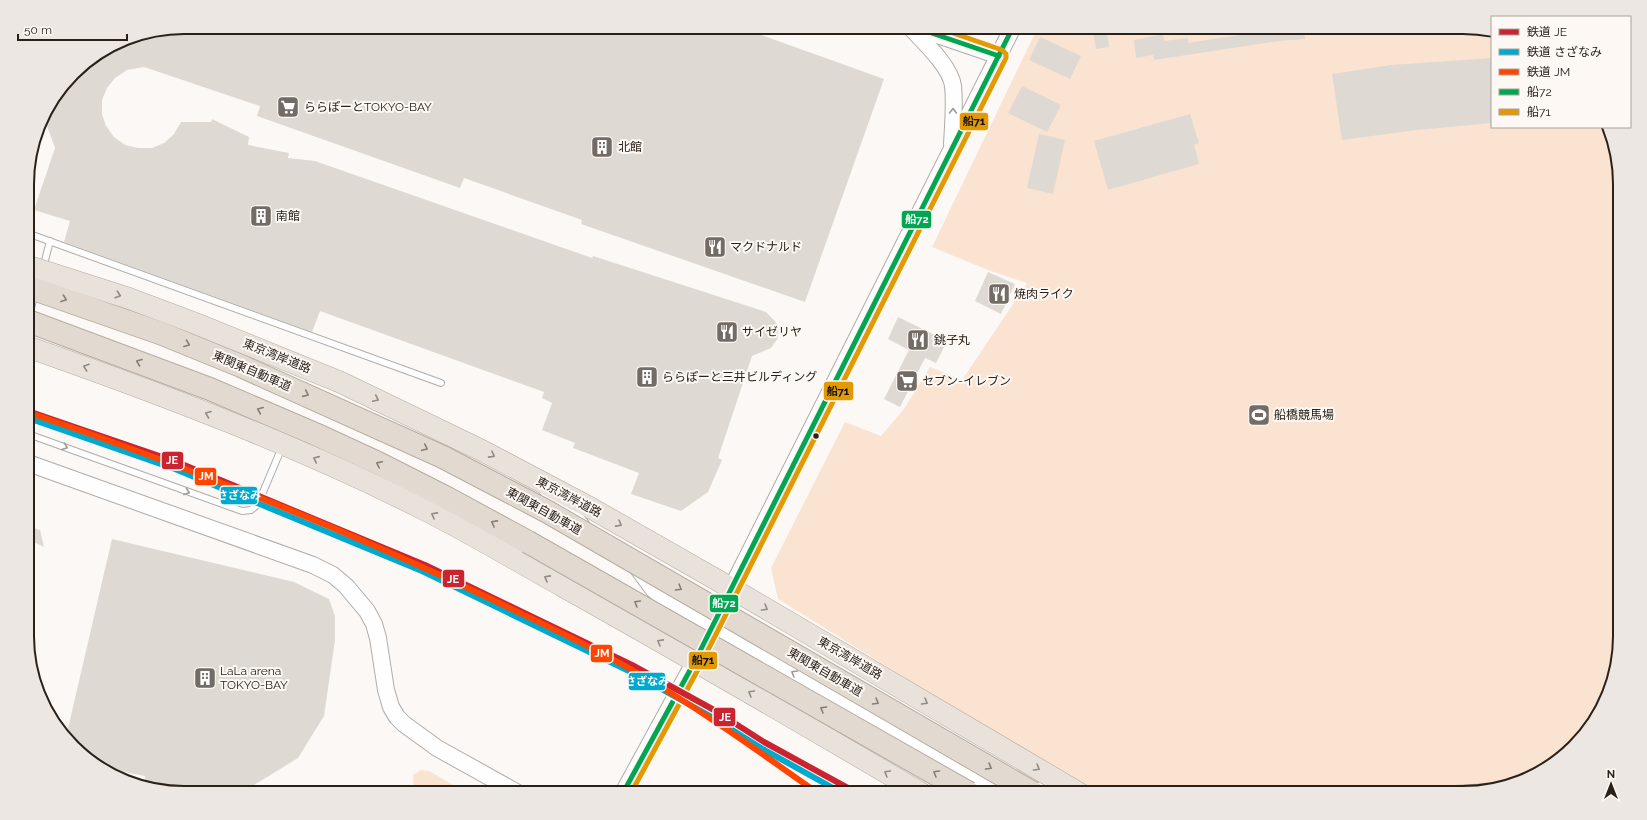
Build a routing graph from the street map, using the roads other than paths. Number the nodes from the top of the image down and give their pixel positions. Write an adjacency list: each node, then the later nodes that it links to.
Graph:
1 (916, 34): 5 (street, one-way to 1)
2 (934, 34): 4 (street)
3 (1009, 34): 4 (street)
4 (998, 56): 5 (street)
5 (952, 150): 18 (street)
6 (34, 235): 7 (lane)
7 (50, 241): 8 (lane); 13 (lane)
8 (34, 276)
9 (34, 278): 17 (highway, 東京湾岸道路, one-way to 17, bridge)
10 (34, 278): 26 (highway, 東関東自動車道, one-way to 26, bridge)
11 (34, 322): 24 (highway, one-way to 11, bridge)
12 (34, 349): 15 (highway, one-way to 12)
13 (442, 383)
14 (34, 436): 15 (lane, one-way to 15)
15 (283, 444): 20 (highway, one-way to 15)
16 (34, 465): 21 (street)
17 (541, 482): 18 (highway, 東京湾岸道路, one-way to 18); 19 (street)
18 (731, 588): 19 (street); 27 (highway, 東京湾岸道路, one-way to 27)
19 (712, 625): 20 (street); 25 (street, one-way to 19)
20 (694, 661): 22 (street); 23 (highway, one-way to 20)
21 (505, 786)
22 (627, 786)
23 (909, 786)
24 (957, 786)
25 (985, 786)
26 (1021, 786)
27 (1067, 786)

